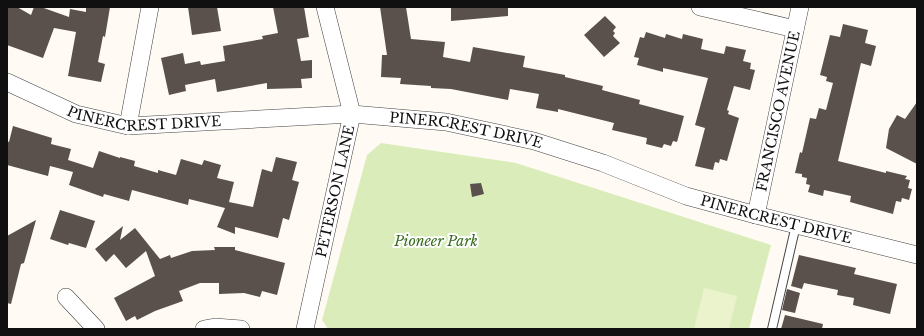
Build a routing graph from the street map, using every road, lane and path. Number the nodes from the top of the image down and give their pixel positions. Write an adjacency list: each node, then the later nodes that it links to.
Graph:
1 (150, 7): 8 (street)
2 (325, 7): 7 (street, PETERSON LANE)
3 (700, 7): 5 (street)
4 (800, 7): 5 (street, FRANCISCO AVENUE)
5 (795, 30): 9 (street, FRANCISCO AVENUE)
6 (7, 82): 8 (street, PINERCREST DRIVE)
7 (352, 114): 8 (street, PINERCREST DRIVE); 9 (street, PINERCREST DRIVE); 16 (street, PETERSON LANE)
8 (128, 126)
9 (756, 215): 10 (street, PINERCREST DRIVE)
10 (796, 225): 11 (street, PINERCREST DRIVE); 17 (lane)
11 (917, 255)
12 (66, 297): 13 (street)
13 (96, 329)
14 (204, 329): 15 (street)
15 (241, 329)
16 (305, 329)
17 (772, 329)

